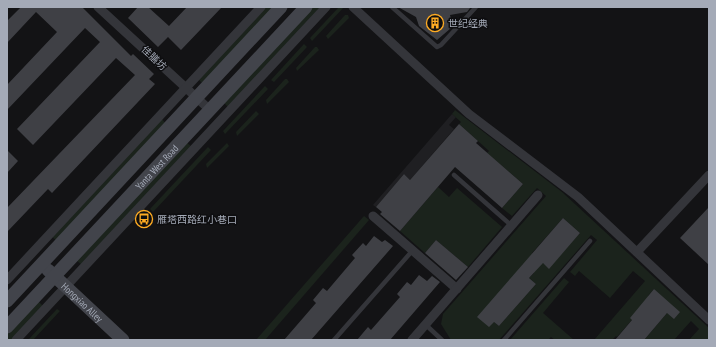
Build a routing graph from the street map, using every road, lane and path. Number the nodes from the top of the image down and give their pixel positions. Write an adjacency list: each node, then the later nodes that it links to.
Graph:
1 (98, 7): 9 (street, 佳膳坊)
2 (261, 7): 9 (street)
3 (282, 7): 10 (main road, Yanta West Road)
4 (306, 7): 11 (main road, Yanta West Road)
5 (326, 7): 23 (street)
6 (353, 7): 19 (street)
7 (392, 7): 8 (lane)
8 (476, 7)
9 (186, 88): 10 (street, 佳膳坊); 22 (street)
10 (197, 98): 11 (street, 佳膳坊); 20 (main road, Yanta West Road)
11 (210, 110): 21 (main road, Yanta West Road)
12 (454, 175): 16 (lane)
13 (709, 175): 19 (street)
14 (538, 195): 16 (street)
15 (373, 216): 18 (street)
16 (512, 226): 24 (street)
17 (590, 241): 34 (lane)
18 (413, 250): 24 (street); 31 (lane)
19 (637, 252): 26 (street)
20 (42, 264): 21 (main road, Hongxiao Alley); 25 (main road, Yanta West Road)
21 (54, 276): 23 (main road, Hongxiao Alley); 28 (main road, Yanta West Road)
22 (7, 280)
23 (65, 287): 29 (street); 30 (main road, Hongxiao Alley)
24 (457, 289): 27 (street)
25 (7, 301)
26 (709, 320)
27 (426, 325): 32 (street); 33 (lane)
28 (7, 327)
29 (16, 340)
30 (123, 340)
31 (334, 340)
32 (412, 340)
33 (442, 340)
34 (504, 340)

